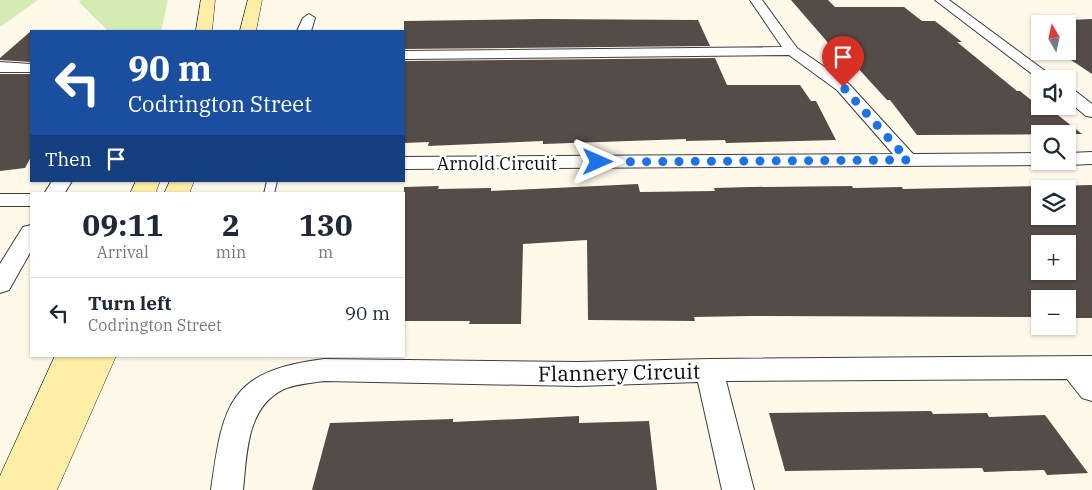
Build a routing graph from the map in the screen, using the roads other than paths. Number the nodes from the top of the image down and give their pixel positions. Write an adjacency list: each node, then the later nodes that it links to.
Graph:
1 (208, 0): 6 (main road)
2 (256, 0): 7 (main road)
3 (756, 0): 9 (street)
4 (941, 0): 13 (street)
5 (309, 18): 8 (street)
6 (204, 30)
7 (248, 30)
8 (304, 30)
9 (792, 51): 10 (street); 19 (street)
10 (405, 54)
11 (0, 68): 12 (street)
12 (30, 68)
13 (1036, 70)
14 (1079, 98): 15 (street)
15 (1092, 112)
16 (1092, 158): 18 (street)
17 (1031, 159): 19 (street, Arnold Circuit)
18 (1076, 159)
19 (908, 160): 20 (street, Arnold Circuit)
20 (405, 163)
21 (0, 200): 22 (street)
22 (30, 200)
23 (30, 234): 24 (street)
24 (0, 284)
25 (72, 357): 30 (main road)
26 (100, 357): 31 (main road)
27 (1083, 367): 28 (street, Flannery Circuit); 29 (street)
28 (709, 370): 32 (street, Flannery Circuit); 33 (street)
29 (1092, 389)
30 (14, 490)
31 (36, 490)
32 (227, 490)
33 (738, 490)

